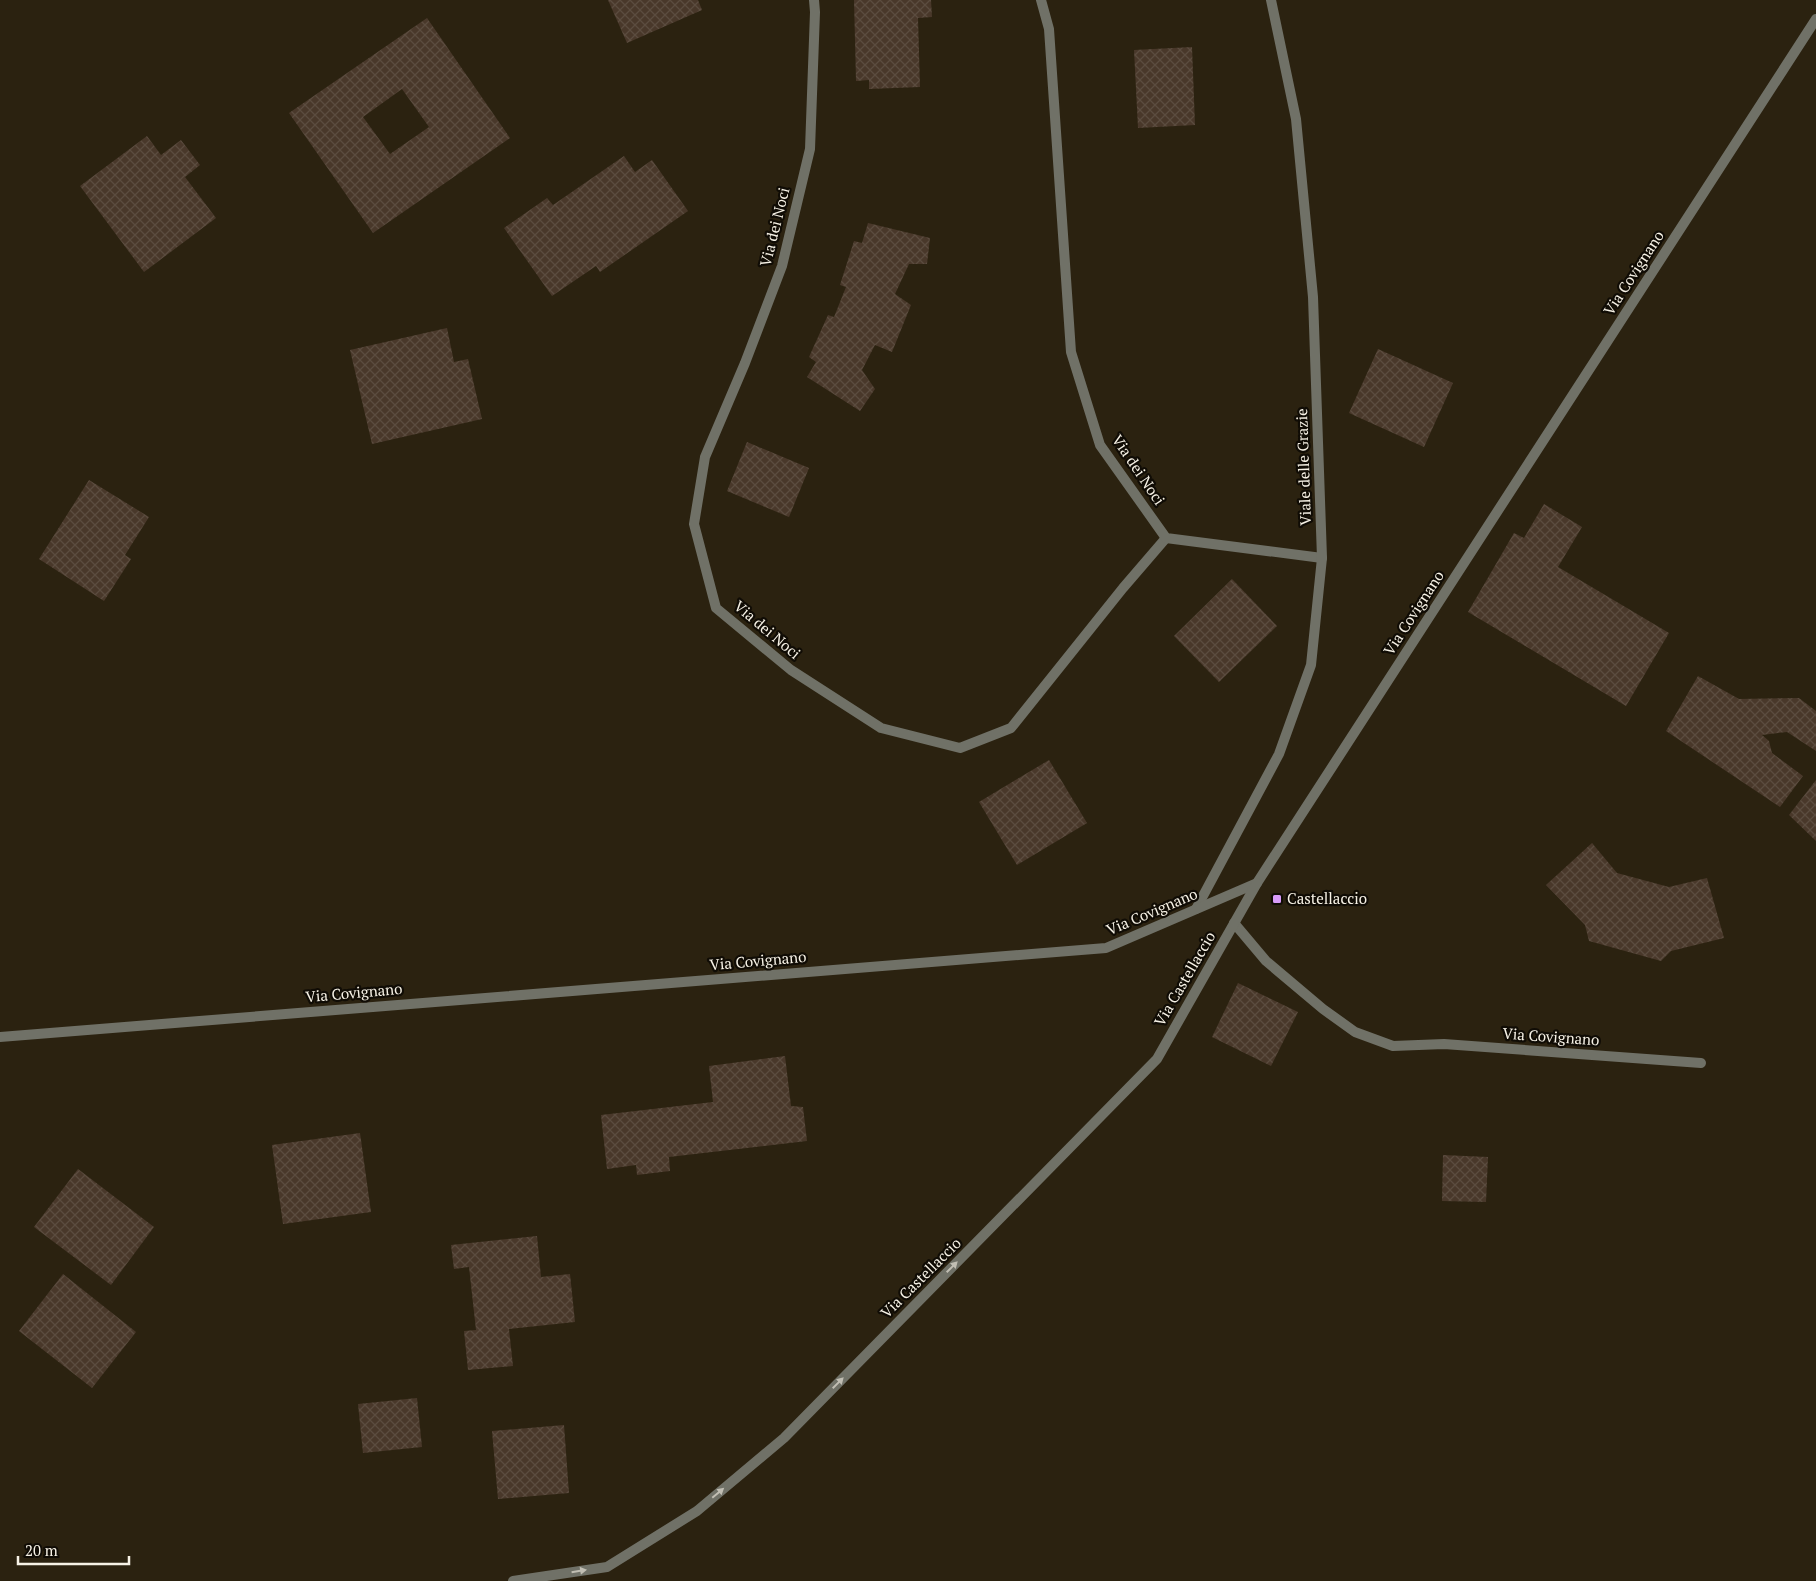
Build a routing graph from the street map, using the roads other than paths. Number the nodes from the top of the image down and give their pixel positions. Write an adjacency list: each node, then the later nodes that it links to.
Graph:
1 (814, 0): 5 (street, Via dei Noci)
2 (1041, 0): 5 (street, Via dei Noci)
3 (1271, 0): 6 (street, Viale delle Grazie)
4 (1816, 19): 7 (street, Via Covignano)
5 (1166, 538): 6 (street)
6 (1322, 558): 8 (street, Viale delle Grazie)
7 (1257, 883): 8 (street, Via Covignano); 9 (street, Via Castellaccio)
8 (1196, 909): 10 (street, Via Covignano)
9 (1234, 923): 11 (street, Via Covignano); 12 (street, Via Castellaccio, one-way to 9)
10 (0, 1037)
11 (1701, 1063)
12 (513, 1581)

